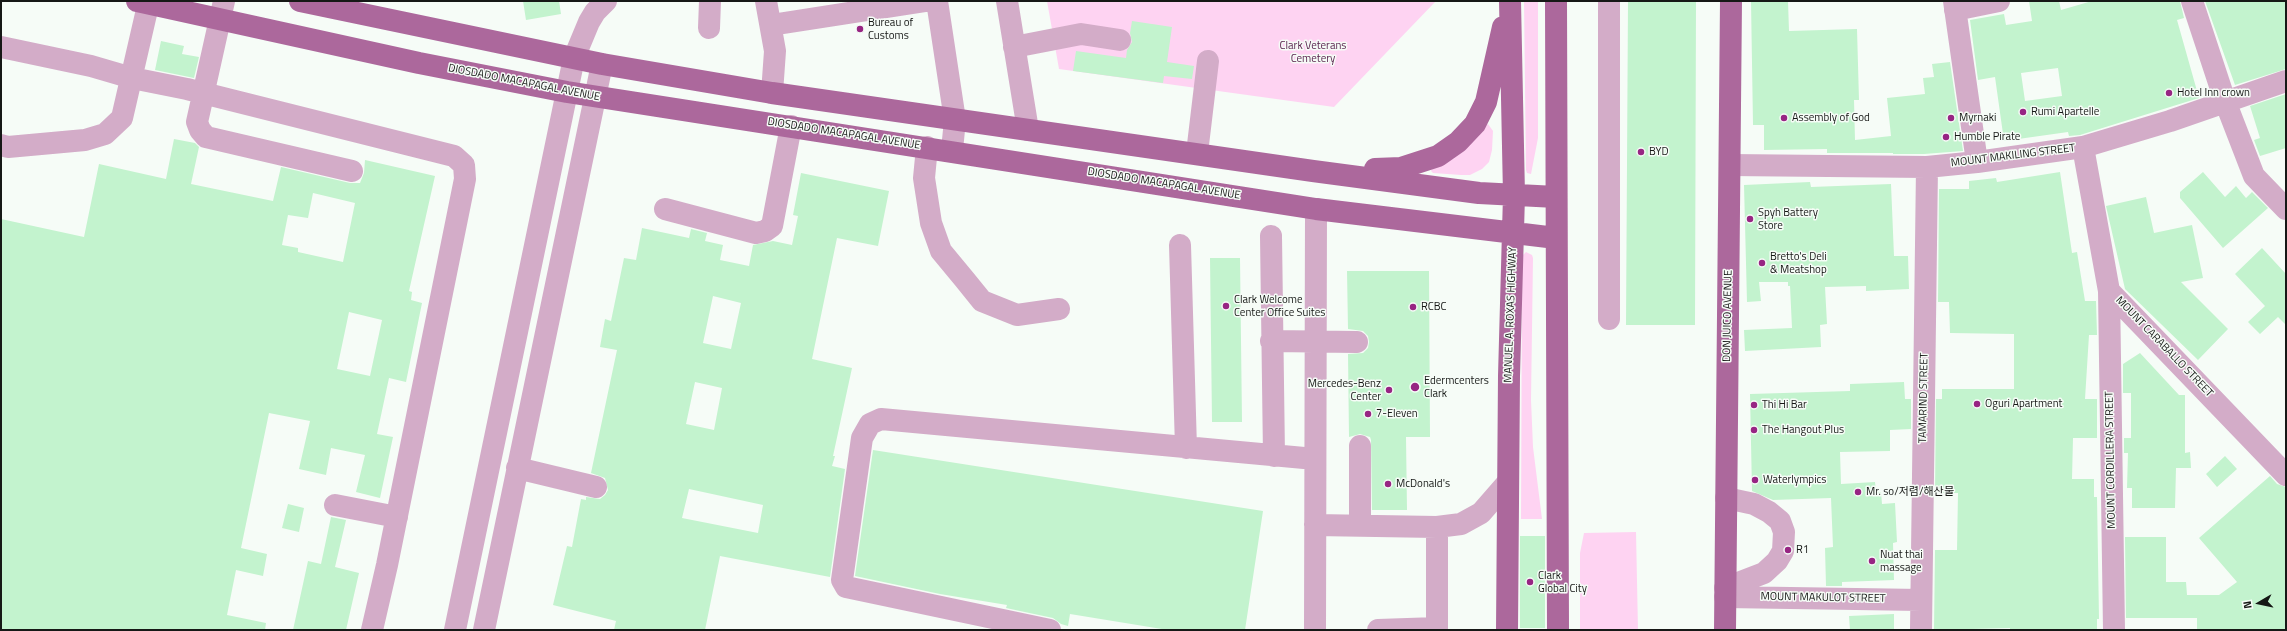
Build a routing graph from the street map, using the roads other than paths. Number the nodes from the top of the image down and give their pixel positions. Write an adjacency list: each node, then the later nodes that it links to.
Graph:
1 (300, 1): 22 (main road)
2 (606, 1): 22 (street)
3 (710, 1): 18 (street)
4 (766, 1): 17 (street)
5 (926, 1): 17 (street)
6 (937, 1): 32 (street)
7 (1007, 1): 20 (street)
8 (1510, 1): 44 (main road); 45 (main road, MANUEL A. ROXAS HIGHWAY)
9 (1556, 1): 46 (main road)
10 (1609, 1): 56 (street)
11 (1731, 1): 41 (main road, DON JUICO AVENUE)
12 (1999, 1): 15 (street)
13 (2192, 1): 31 (street)
14 (145, 2): 16 (main road, DIOSDADO MACAPAGAL AVENUE); 25 (street)
15 (1955, 6): 40 (street)
16 (222, 10): 27 (main road, DIOSDADO MACAPAGAL AVENUE); 29 (street)
17 (771, 25): 28 (street)
18 (709, 28)
19 (1120, 40): 20 (street)
20 (1014, 46): 34 (street)
21 (1, 47): 25 (street)
22 (574, 58): 24 (main road); 27 (street)
23 (1208, 61): 39 (street)
24 (602, 64): 28 (main road); 30 (street)
25 (132, 78): 29 (street); 35 (street)
26 (2286, 81): 31 (street, MOUNT MAKILING STREET)
27 (567, 92): 30 (main road, DIOSDADO MACAPAGAL AVENUE); 78 (street)
28 (772, 93): 32 (main road)
29 (203, 94): 43 (street); 70 (street)
30 (595, 96): 33 (main road, DIOSDADO MACAPAGAL AVENUE); 64 (street)
31 (2225, 101): 37 (street, MOUNT MAKILING STREET); 49 (street)
32 (955, 120): 34 (main road); 38 (street)
33 (791, 126): 36 (main road, DIOSDADO MACAPAGAL AVENUE); 48 (street)
34 (1028, 130): 39 (main road)
35 (1, 145)
36 (927, 147): 38 (main road, DIOSDADO MACAPAGAL AVENUE); 55 (street)
37 (2083, 148): 40 (street, MOUNT MAKILING STREET); 54 (street, MOUNT CARABALLO STREET)
38 (952, 150): 47 (main road, DIOSDADO MACAPAGAL AVENUE)
39 (1197, 153): 44 (main road)
40 (1977, 162): 42 (street, MOUNT MAKILING STREET)
41 (1730, 165): 42 (street, MOUNT MAKILING STREET); 68 (main road, DON JUICO AVENUE)
42 (1927, 167): 75 (street, TAMARIND STREET)
43 (352, 171)
44 (1314, 171): 45 (main road)
45 (1514, 195): 46 (main road); 50 (main road, MANUEL A. ROXAS HIGHWAY)
46 (1556, 197): 52 (main road)
47 (1316, 208): 50 (main road, DIOSDADO MACAPAGAL AVENUE); 58 (street)
48 (665, 209)
49 (2286, 209)
50 (1513, 234): 52 (main road, DIOSDADO MACAPAGAL AVENUE); 66 (main road, MANUEL A. ROXAS HIGHWAY)
51 (1271, 236): 57 (street)
52 (1556, 238): 84 (main road)
53 (1180, 246): 61 (street)
54 (2109, 291): 65 (street, MOUNT CARABALLO STREET); 87 (street, MOUNT CORDILLERA STREET)
55 (1059, 309)
56 (1609, 319)
57 (1271, 341): 58 (street); 62 (street)
58 (1316, 342): 59 (street); 63 (street)
59 (1357, 342)
60 (1360, 446): 72 (street)
61 (1186, 448): 62 (street); 80 (street)
62 (1274, 456): 63 (street)
63 (1316, 459): 71 (street)
64 (518, 468): 67 (street); 79 (street)
65 (2286, 475)
66 (1508, 482): 73 (street); 83 (main road, MANUEL A. ROXAS HIGHWAY)
67 (596, 487)
68 (1726, 498): 74 (main road, DON JUICO AVENUE); 74 (street)
69 (335, 505): 70 (street)
70 (397, 517): 77 (street)
71 (1315, 524): 72 (street); 81 (street)
72 (1360, 525): 73 (street)
73 (1437, 527): 76 (street)
74 (1725, 592): 75 (street, MOUNT MAKULOT STREET); 85 (main road, DON JUICO AVENUE)
75 (1921, 600): 86 (street, TAMARIND STREET)
76 (1437, 629): 82 (street)
77 (372, 630)
78 (455, 630)
79 (484, 630)
80 (1050, 630)
81 (1315, 630)
82 (1378, 630)
83 (1506, 630)
84 (1558, 630)
85 (1725, 630)
86 (1921, 630)
87 (2114, 630)

